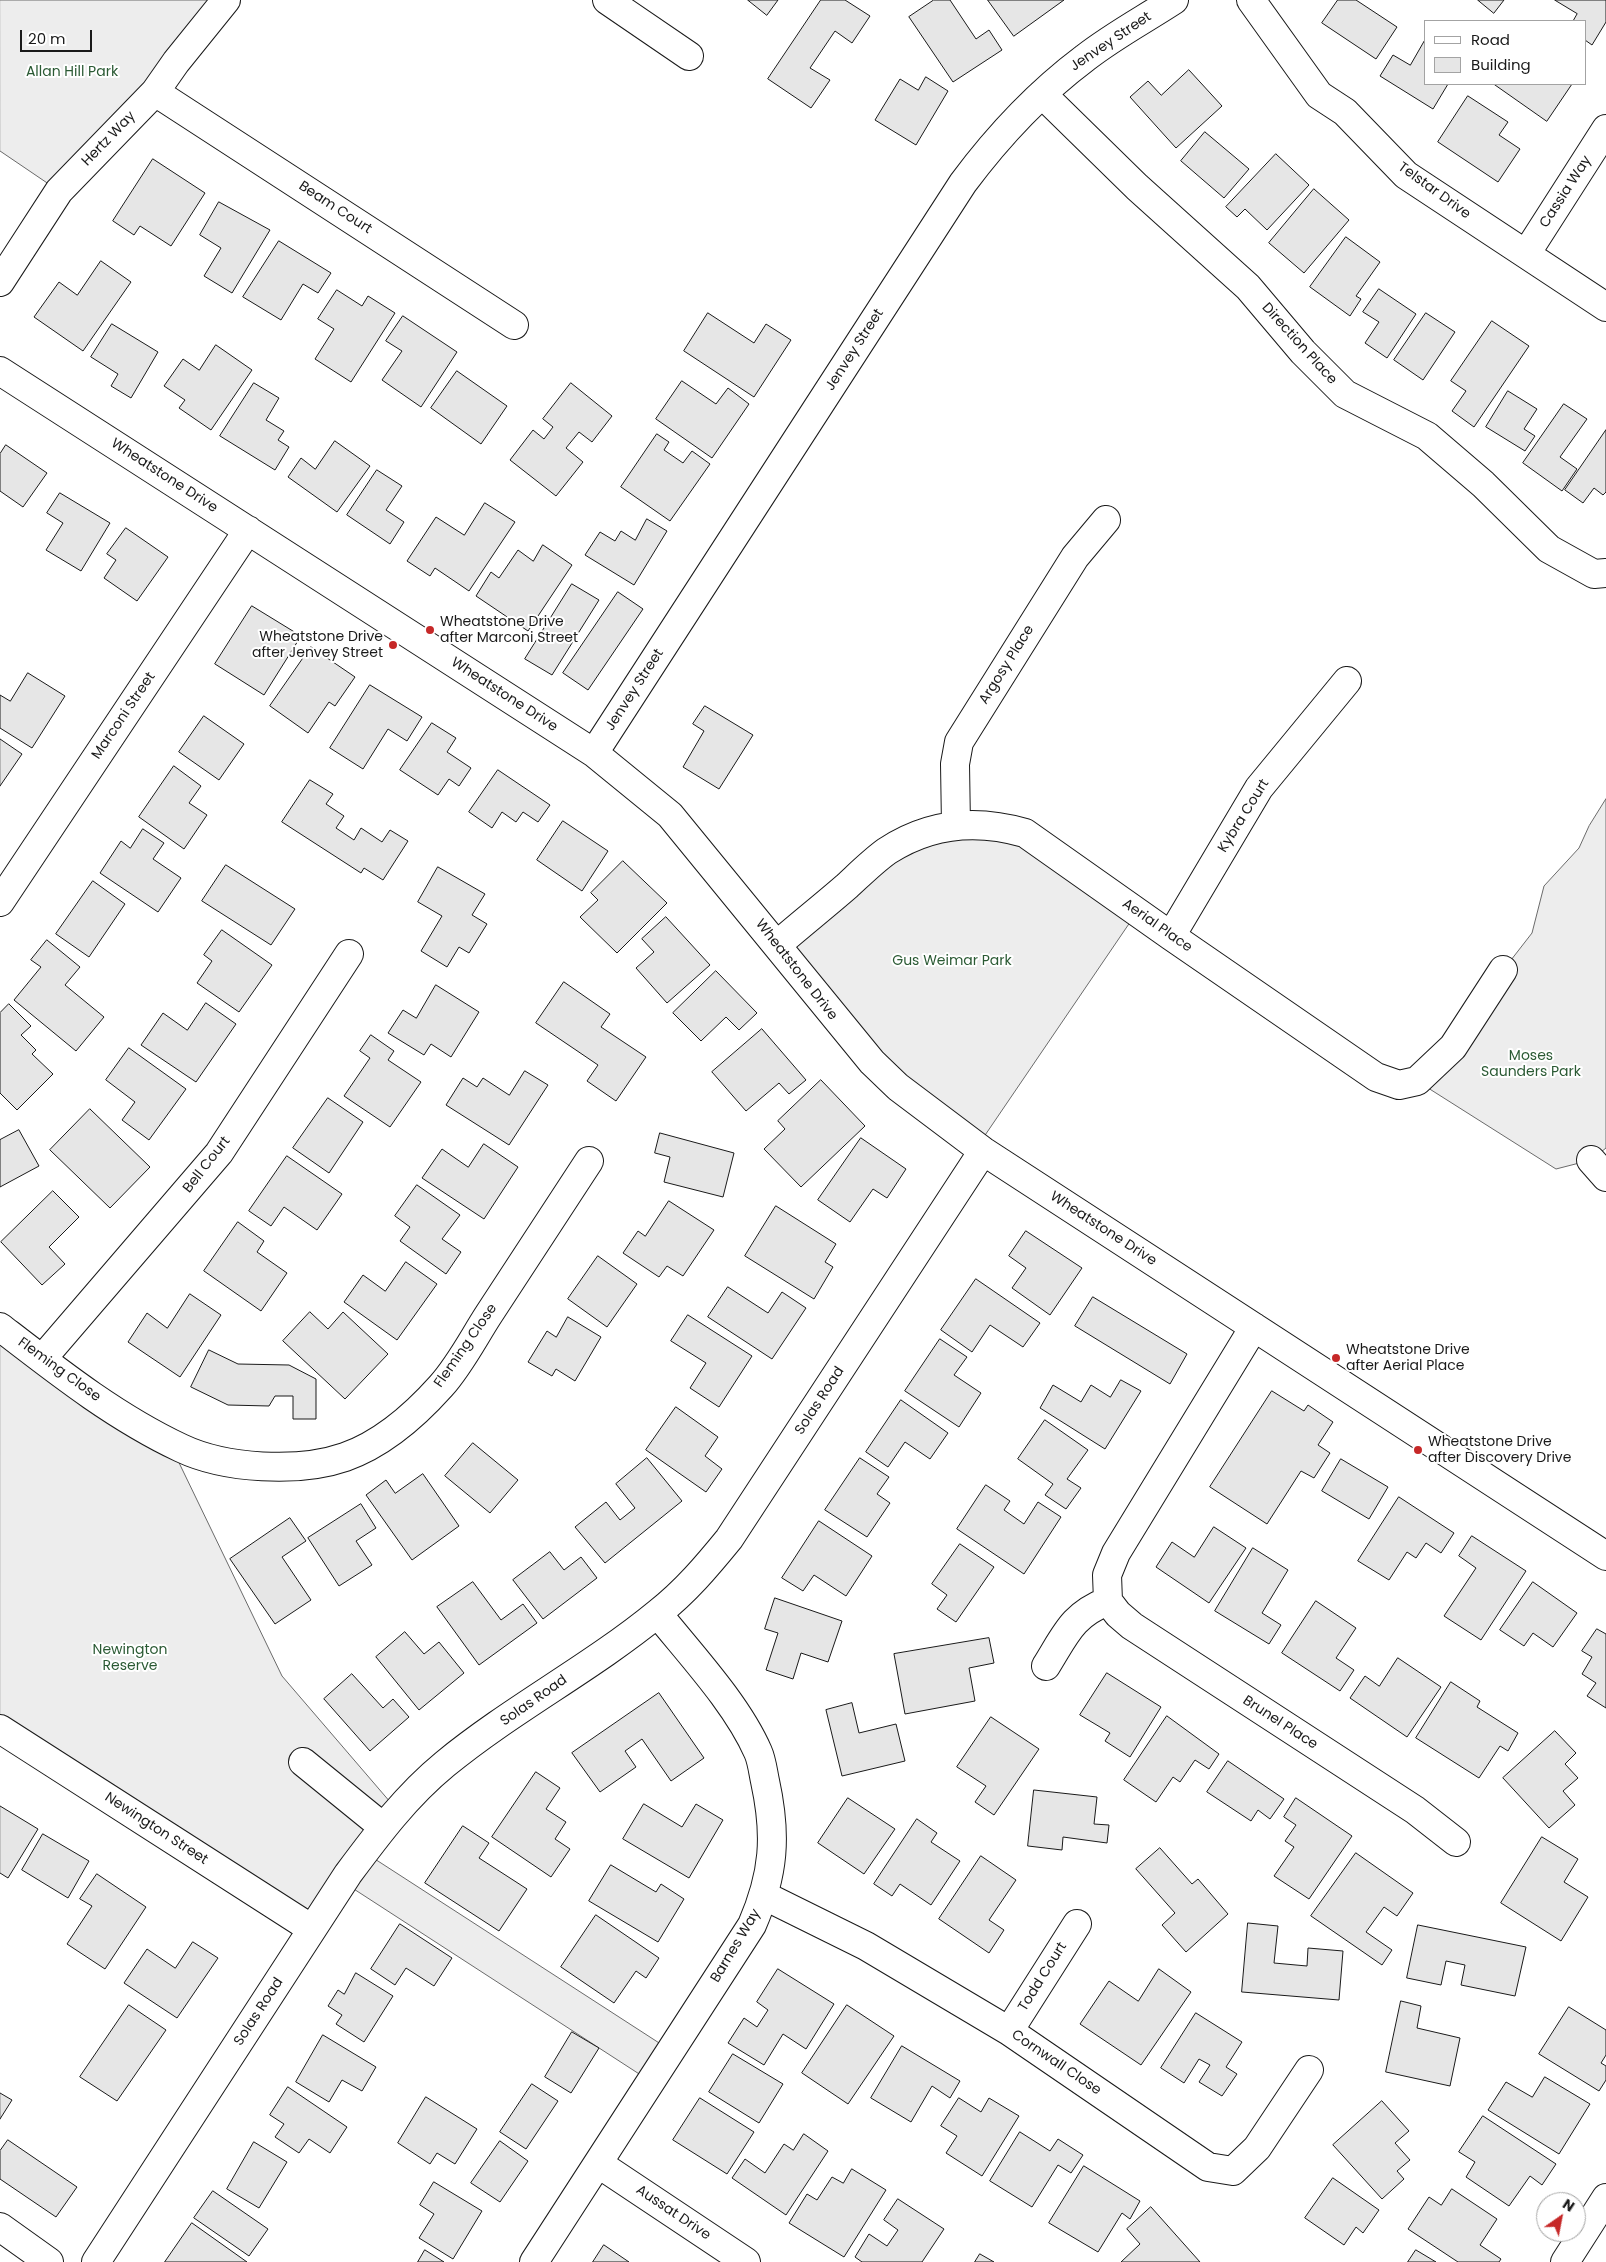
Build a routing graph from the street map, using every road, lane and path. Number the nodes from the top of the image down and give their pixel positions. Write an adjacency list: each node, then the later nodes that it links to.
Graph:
1 (226, 0): 6 (street, Hertz Way)
2 (606, 0): 5 (street)
3 (1174, 0): 7 (street, Jenvey Street)
4 (1251, 0): 9 (street, Telstar Drive)
5 (689, 56)
6 (155, 92): 10 (street, Hertz Way); 12 (street, Beam Court)
7 (1042, 94): 16 (street, Direction Place); 18 (street, Jenvey Street)
8 (1606, 129): 9 (street, Cassia Way)
9 (1526, 254): 11 (street, Telstar Drive)
10 (0, 282)
11 (1606, 307)
12 (514, 325)
13 (0, 370): 15 (street, Wheatstone Drive)
14 (1106, 520): 19 (street, Argosy Place)
15 (248, 530): 18 (street, Wheatstone Drive); 20 (street, Marconi Street)
16 (1606, 572)
17 (1347, 681): 21 (street, Kybra Court)
18 (594, 753): 22 (street, Wheatstone Drive)
19 (956, 826): 21 (street, Aerial Place); 22 (street, Aerial Place)
20 (0, 902)
21 (1171, 936): 24 (street, Aerial Place)
22 (777, 945): 25 (street, Wheatstone Drive)
23 (348, 954): 29 (street, Bell Court)
24 (1503, 970)
25 (984, 1151): 28 (street, Wheatstone Drive); 32 (street, Solas Road)
26 (589, 1161): 29 (street, Fleming Close)
27 (0, 1327): 29 (street, Fleming Close)
28 (1254, 1327): 30 (street, Wheatstone Drive); 31 (street)
29 (42, 1359)
30 (1606, 1556)
31 (1108, 1600): 33 (street); 37 (street, Brunel Place)
32 (658, 1614): 36 (street, Solas Road); 38 (street, Barnes Way)
33 (1046, 1666)
34 (0, 1729): 40 (street, Newington Street)
35 (303, 1762): 36 (street)
36 (383, 1827): 40 (street, Solas Road)
37 (1456, 1842)
38 (765, 1896): 41 (street, Cornwall Close); 43 (street, Barnes Way)
39 (1077, 1924): 41 (street, Todd Court)
40 (312, 1929): 47 (street, Solas Road)
41 (1009, 2031): 42 (street, Cornwall Close)
42 (1309, 2070)
43 (599, 2164): 48 (street, Barnes Way); 49 (street, Aussat Drive)
44 (1606, 2198): 50 (street)
45 (0, 2227): 46 (street)
46 (49, 2262)
47 (96, 2262)
48 (534, 2262)
49 (746, 2262)
50 (1565, 2262)

